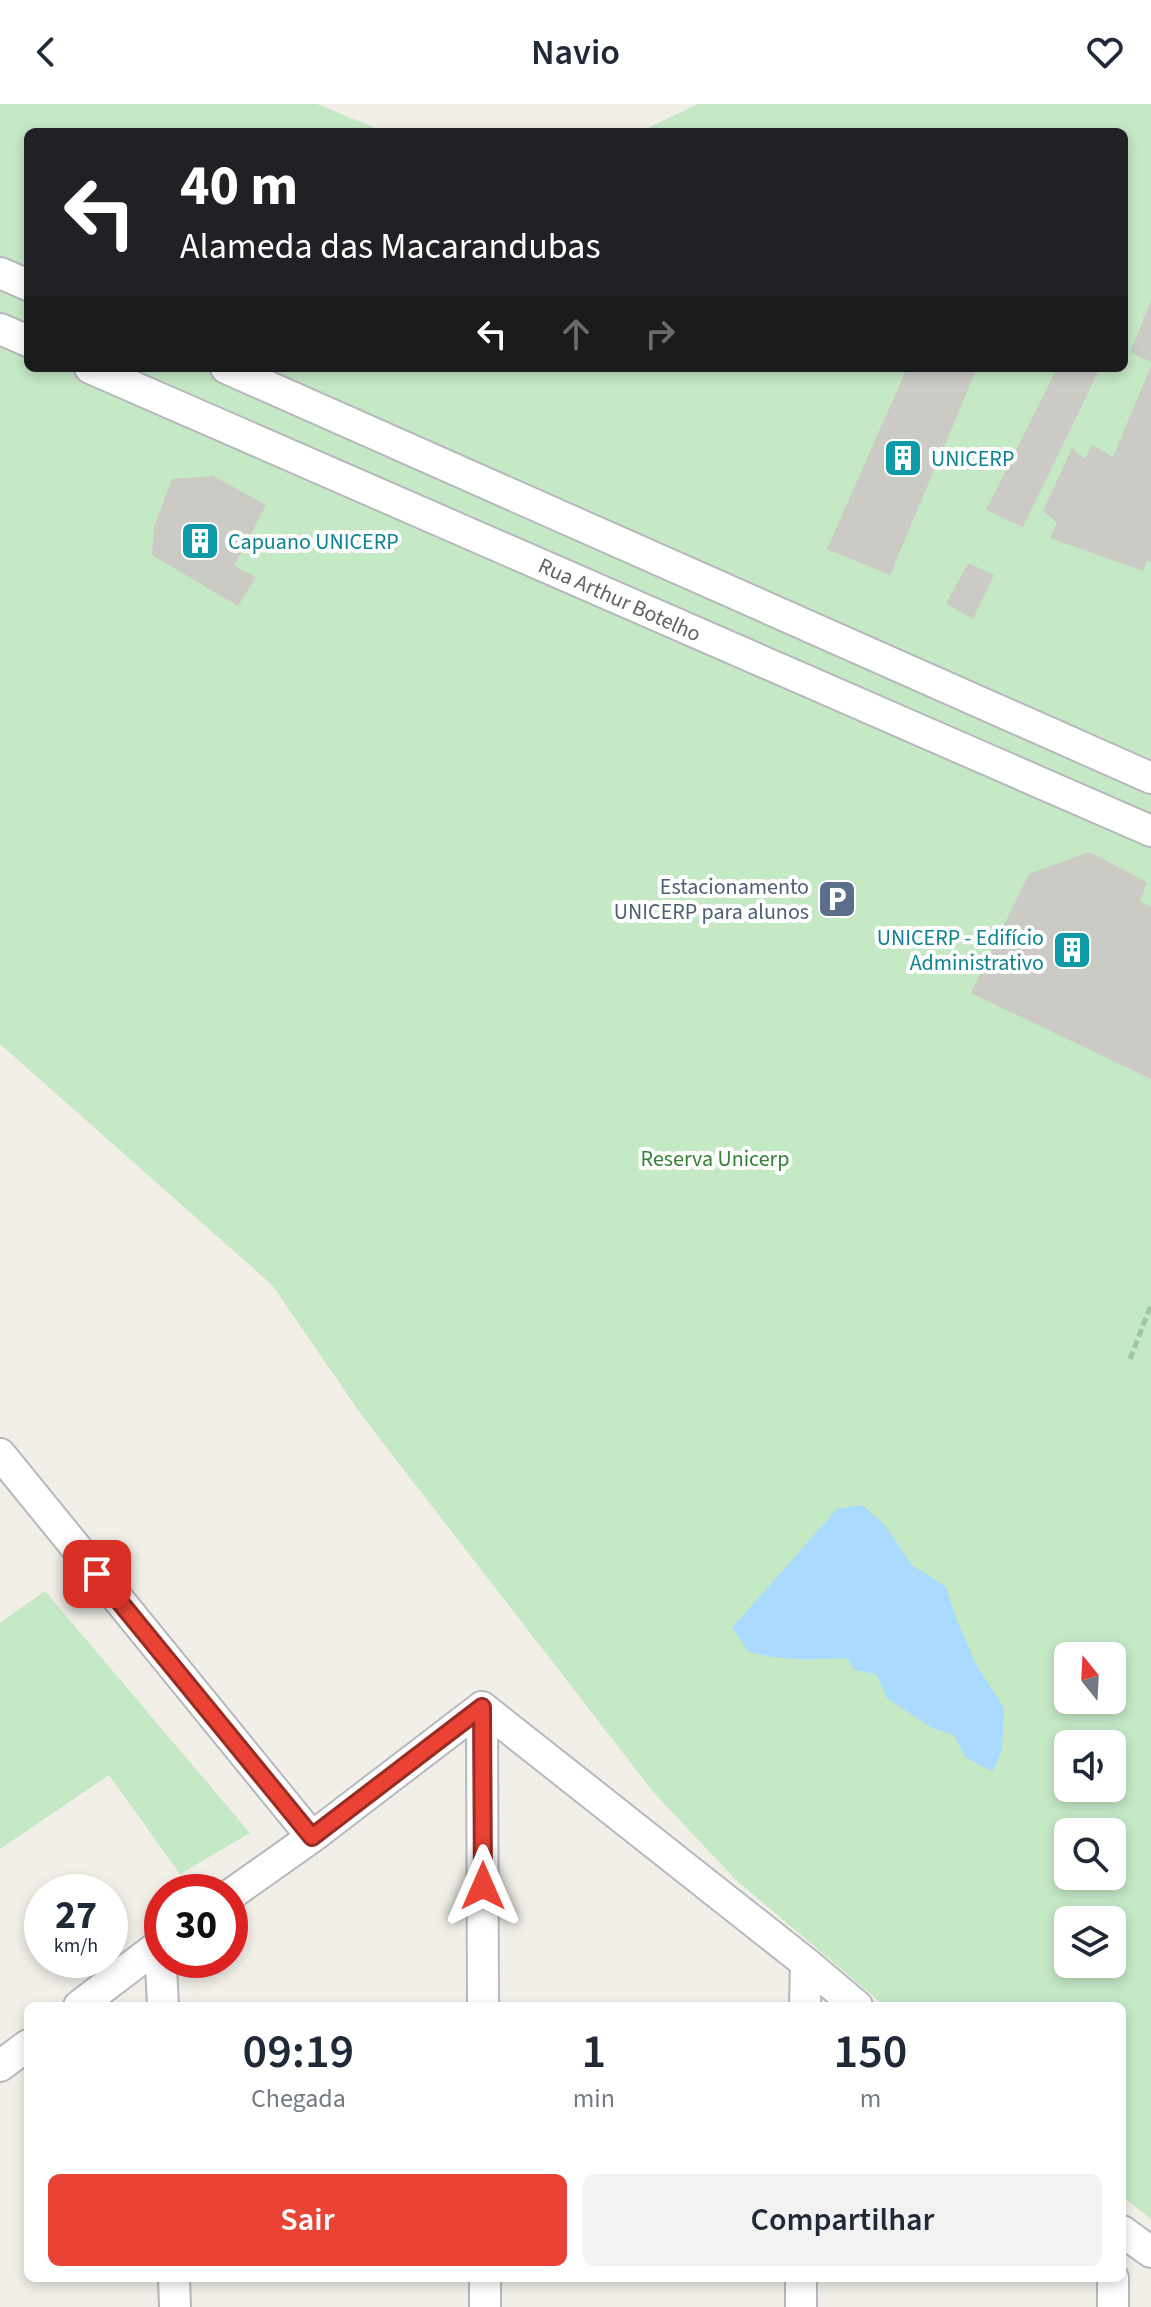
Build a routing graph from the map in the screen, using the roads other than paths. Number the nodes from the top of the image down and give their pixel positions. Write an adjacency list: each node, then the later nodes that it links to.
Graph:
1 (0, 273): 2 (street)
2 (24, 283)
3 (0, 329): 4 (street)
4 (24, 339)
5 (99, 372): 8 (street, Rua Arthur Botelho)
6 (235, 372): 7 (street)
7 (1151, 778)
8 (1151, 831)
9 (0, 1454): 11 (street)
10 (482, 1707): 11 (street); 14 (street); 18 (street)
11 (312, 1837): 12 (street)
12 (248, 1882)
13 (144, 1956): 16 (street)
14 (806, 1963): 19 (street); 20 (street)
15 (162, 1978): 17 (street)
16 (84, 2002)
17 (163, 2002)
18 (483, 2002)
19 (805, 2002)
20 (852, 2002)
21 (24, 2048): 22 (street)
22 (0, 2066)
23 (1126, 2234): 24 (street)
24 (1151, 2252)
25 (174, 2282): 29 (street)
26 (485, 2282): 30 (street)
27 (801, 2282): 31 (street)
28 (1113, 2282): 32 (street)
29 (175, 2307)
30 (485, 2307)
31 (801, 2307)
32 (1113, 2307)

